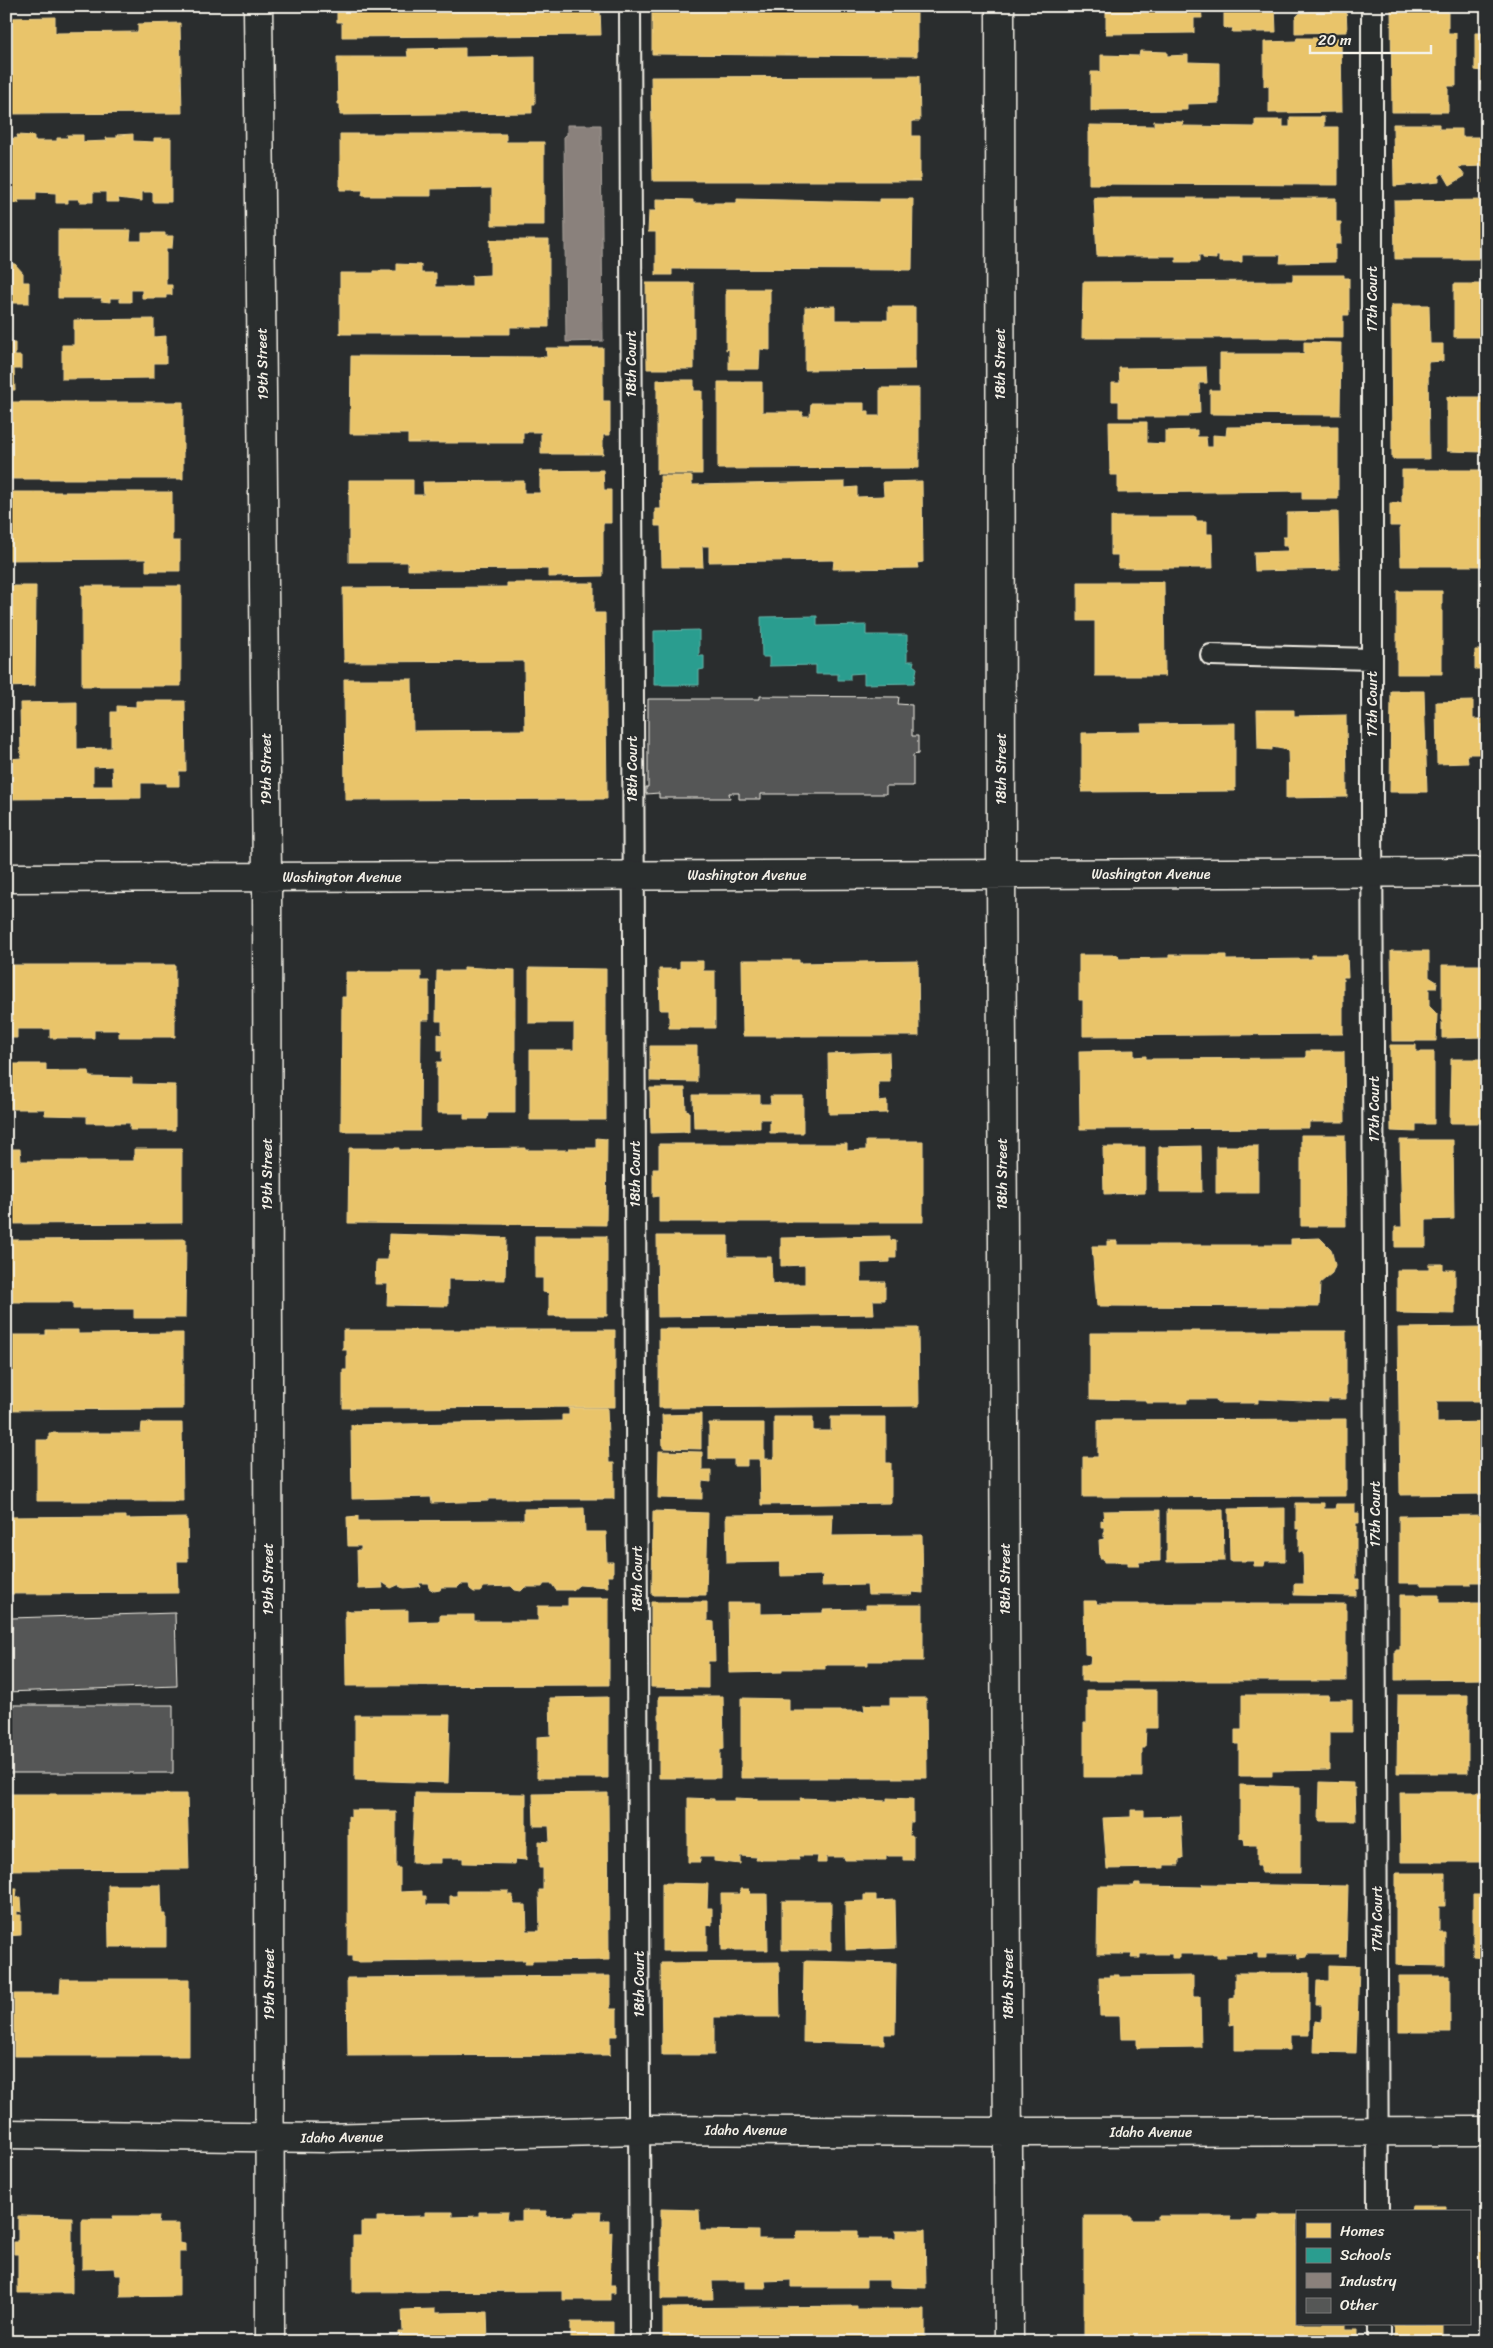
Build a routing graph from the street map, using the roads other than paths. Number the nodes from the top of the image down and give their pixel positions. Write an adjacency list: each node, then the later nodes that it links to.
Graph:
1 (258, 6): 11 (street, 19th Street)
2 (630, 6): 10 (lane, 18th Court)
3 (1000, 6): 9 (street, 18th Street)
4 (1372, 6): 6 (lane, 17th Court)
5 (1211, 655): 6 (lane)
6 (1372, 659): 8 (lane, 17th Court)
7 (1487, 872): 8 (street, Washington Avenue)
8 (1372, 873): 9 (street, Washington Avenue); 16 (lane, 17th Court)
9 (1000, 874): 10 (street, Washington Avenue); 15 (street, 18th Street)
10 (633, 876): 11 (street, Washington Avenue); 13 (lane, 18th Court)
11 (267, 877): 12 (street, Washington Avenue); 18 (street, 19th Street)
12 (6, 878)
13 (640, 2130): 15 (street, Idaho Avenue); 18 (street, Idaho Avenue); 22 (lane, 18th Court)
14 (1487, 2131): 16 (street, Idaho Avenue)
15 (1009, 2132): 16 (street, Idaho Avenue); 23 (street, 18th Street)
16 (1378, 2132): 19 (lane, 17th Court)
17 (6, 2134): 18 (street, Idaho Avenue)
18 (269, 2138): 21 (street, 19th Street)
19 (1378, 2210)
20 (1379, 2326): 24 (lane)
21 (270, 2342)
22 (640, 2342)
23 (1008, 2342)
24 (1379, 2342)

